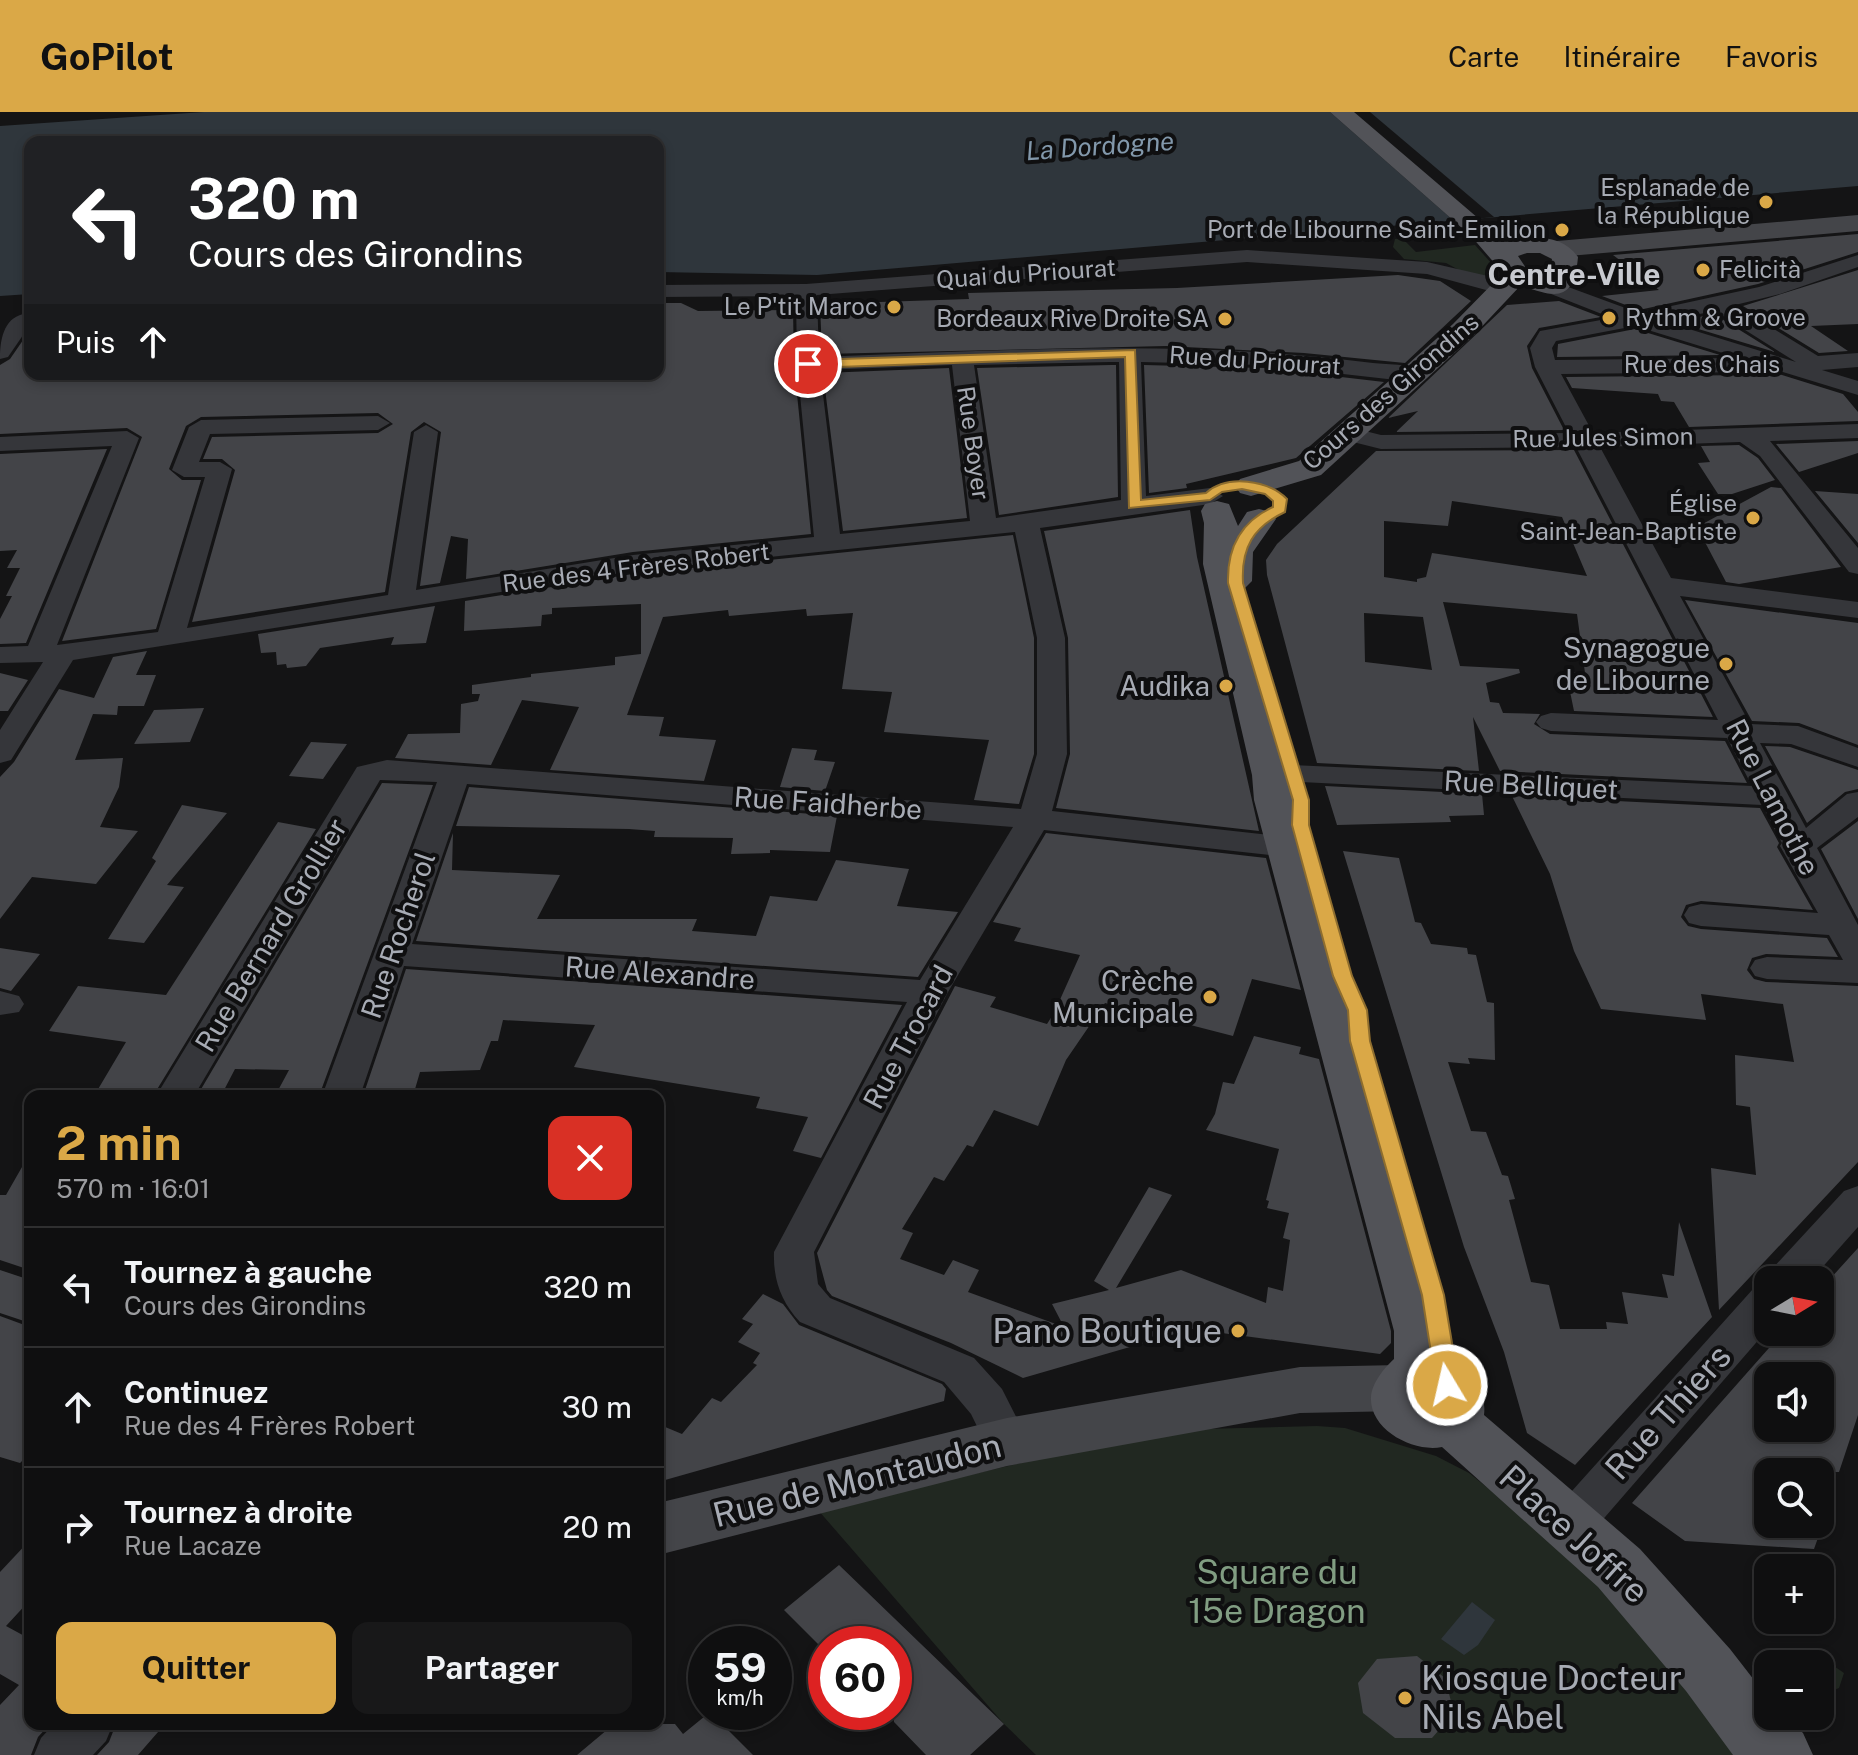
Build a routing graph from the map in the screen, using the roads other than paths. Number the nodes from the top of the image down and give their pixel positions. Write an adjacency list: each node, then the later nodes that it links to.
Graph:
1 (1341, 112): 6 (main road)
2 (1357, 112): 6 (main road)
3 (1858, 223): 4 (main road)
4 (1557, 249): 6 (main road); 6 (main road)
5 (1858, 261): 9 (street)
6 (1512, 266): 7 (street, Quai du Priourat); 11 (street); 22 (main road, Cours des Girondins); 28 (main road, Cours des Girondins)
7 (806, 290): 8 (street, Quai du Priourat); 19 (street)
8 (664, 291)
9 (1717, 303): 11 (street); 18 (street)
10 (24, 320): 12 (street)
11 (1641, 321): 20 (street); 21 (street)
12 (0, 322)
13 (24, 324): 14 (street)
14 (0, 352)
15 (1130, 353): 16 (street, Rue du Priourat); 22 (street, Rue du Priourat); 32 (street)
16 (962, 359): 19 (street, Rue du Priourat); 34 (street, Rue Boyer)
17 (1858, 360): 18 (street, Rue des Chais)
18 (1813, 362): 20 (street, Rue des Chais)
19 (808, 364): 35 (street)
20 (1784, 365): 21 (street, Rue des Chais); 23 (street)
21 (1546, 367): 29 (street, Rue Lamothe)
22 (1414, 375): 28 (main road, Cours des Girondins)
23 (1858, 388)
24 (378, 423): 40 (street)
25 (1858, 431): 27 (street, Rue Jules Simon)
26 (426, 432): 38 (street)
27 (1745, 435): 29 (street, Rue Jules Simon); 36 (street)
28 (1354, 436): 29 (street, Rue Jules Simon); 31 (main road, Cours des Girondins)
29 (1585, 438): 37 (street, Rue Lamothe)
30 (0, 444): 41 (street)
31 (1243, 502): 32 (street, Rue des 4 Frères Robert); 49 (main road, Cours des Girondins); 54 (main road)
32 (1134, 505): 33 (street, Rue des 4 Frères Robert)
33 (1026, 523): 34 (street, Rue des 4 Frères Robert); 52 (street, Rue Trocard)
34 (984, 528): 35 (street, Rue des 4 Frères Robert)
35 (828, 545): 38 (street, Rue des 4 Frères Robert)
36 (1858, 566)
37 (1660, 585): 39 (street); 44 (street, Rue Lamothe)
38 (401, 601): 40 (street, Rue des 4 Frères Robert)
39 (1858, 610)
40 (170, 639): 41 (street, Rue des 4 Frères Robert)
41 (51, 654): 42 (street, Rue des 4 Frères Robert); 45 (street)
42 (0, 655)
43 (1551, 722): 44 (street)
44 (1740, 731): 46 (street); 50 (street, Rue Lamothe)
45 (0, 754)
46 (1858, 758)
47 (368, 774): 48 (street, Rue Faidherbe); 62 (street, Rue Bernard Grollier)
48 (455, 774): 52 (street, Rue Faidherbe); 57 (street, Rue Rocherol)
49 (1292, 774): 50 (street, Rue Belliquet); 69 (main road, Cours des Girondins)
50 (1770, 796): 53 (street, Rue Lamothe)
51 (1858, 801): 53 (street)
52 (1034, 819): 54 (street, Rue Faidherbe); 61 (street, Rue Trocard)
53 (1796, 846): 56 (street, Rue Lamothe)
54 (1288, 847): 69 (main road)
55 (1701, 915): 56 (street)
56 (1839, 925): 58 (street, Rue Lamothe)
57 (391, 954): 61 (street, Rue Alexandre); 63 (street, Rue Rocherol)
58 (1858, 957)
59 (1767, 968): 60 (street)
60 (1858, 972)
61 (930, 992): 70 (street, Rue Trocard)
62 (179, 1090)
63 (343, 1090)
64 (1858, 1201): 65 (street)
65 (1800, 1266)
66 (0, 1291): 67 (main road)
67 (24, 1300)
68 (1754, 1317): 71 (street, Rue Thiers)
69 (1423, 1397): 70 (main road); 71 (main road, Place Joffre)
70 (1032, 1438): 72 (main road, Rue de Montaudon)
71 (1570, 1525): 74 (main road, Place Joffre)
72 (664, 1528)
73 (82, 1730): 75 (street)
74 (1764, 1746)
75 (59, 1755)

